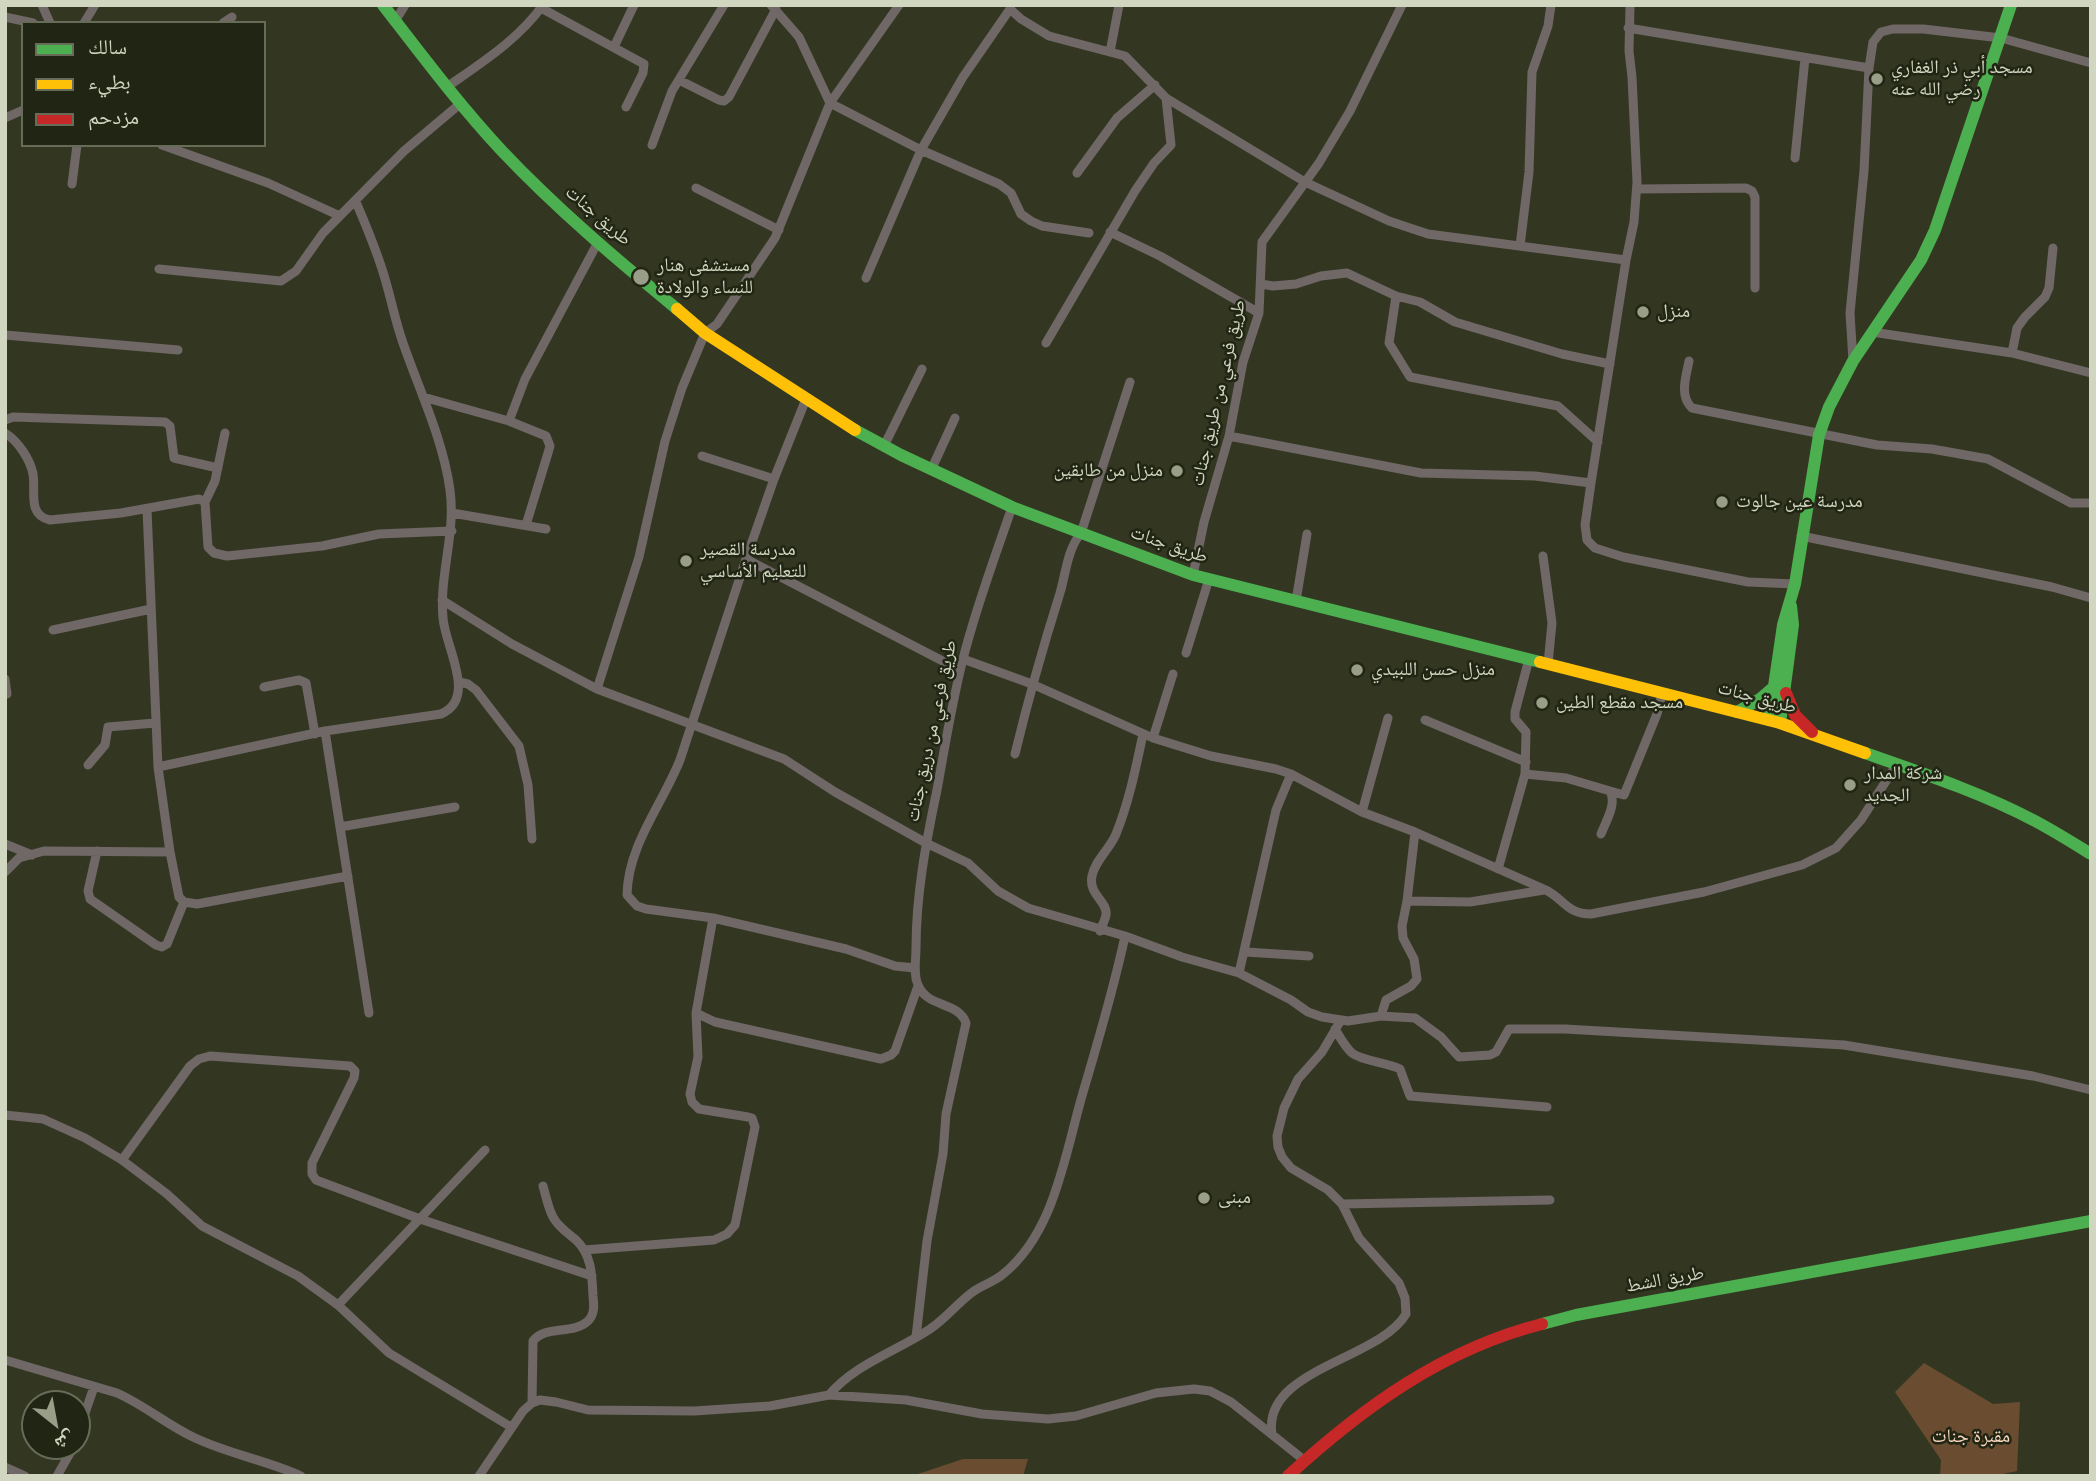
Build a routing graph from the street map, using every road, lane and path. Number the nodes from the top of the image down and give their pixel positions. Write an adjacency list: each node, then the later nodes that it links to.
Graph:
1 (42, 5): 19 (street)
2 (95, 5): 20 (street)
3 (383, 5): 22 (street, طريق جنات)
4 (405, 5): 22 (street)
5 (634, 5): 25 (street)
6 (724, 5): 30 (street)
7 (899, 5): 35 (street)
8 (1119, 5): 26 (street)
9 (1402, 5): 45 (street, طريق فرعي من طريق جنات)
10 (1551, 5): 55 (street)
11 (1630, 5): 23 (street)
12 (2011, 5): 24 (street)
13 (542, 7): 25 (street); 32 (street)
14 (774, 7): 30 (street); 35 (street)
15 (1011, 7): 26 (street); 42 (street)
16 (5, 17): 18 (street)
17 (232, 17): 21 (street)
18 (24, 21)
19 (49, 21)
20 (85, 21)
21 (226, 21)
22 (395, 21): 32 (street, طريق جنات)
23 (1628, 28): 27 (street); 48 (street)
24 (2001, 38): 28 (street); 29 (street); 64 (street)
25 (614, 47): 36 (street)
26 (1110, 52): 31 (street)
27 (1805, 58): 29 (street); 43 (street)
28 (2091, 63)
29 (1869, 68): 71 (street)
30 (679, 80): 39 (street)
31 (1155, 85): 33 (street); 44 (street)
32 (447, 87): 34 (street, طريق جنات)
33 (1166, 98): 45 (street); 52 (street)
34 (461, 103): 49 (street); 54 (street, طريق جنات)
35 (830, 103): 42 (street); 51 (street)
36 (626, 107)
37 (21, 111): 38 (street)
38 (5, 118)
39 (652, 145)
40 (77, 147): 46 (street)
41 (168, 147): 50 (street)
42 (921, 150): 53 (street); 59 (street)
43 (1795, 158)
44 (1077, 173)
45 (1305, 183): 55 (street); 60 (street, طريق فرعي من طريق جنات)
46 (72, 184)
47 (696, 188): 51 (street)
48 (1637, 189): 57 (street); 61 (street)
49 (356, 202): 50 (street); 76 (street)
50 (340, 216): 58 (street)
51 (779, 230): 65 (street)
52 (1110, 232): 63 (street); 67 (street)
53 (1088, 233)
54 (598, 242): 65 (street, طريق جنات); 80 (street)
55 (1520, 246): 57 (street)
56 (2053, 248): 69 (street)
57 (1626, 260): 72 (street)
58 (159, 269)
59 (866, 278)
60 (1261, 284): 62 (street); 63 (street, طريق فرعي من طريق جنات)
61 (1755, 288)
62 (1396, 296): 72 (street); 85 (street)
63 (1259, 313): 84 (street, طريق فرعي من طريق جنات)
64 (1872, 332): 69 (street); 71 (street)
65 (705, 333): 77 (street, طريق جنات); 124 (street)
66 (5, 335): 68 (street)
67 (1046, 343)
68 (178, 350)
69 (2012, 353): 74 (street)
70 (1689, 360): 83 (street)
71 (1853, 361): 83 (street)
72 (1610, 364): 85 (street)
73 (922, 369): 86 (street)
74 (2091, 373)
75 (1130, 382): 100 (street)
76 (423, 397): 80 (street); 96 (street)
77 (806, 399): 86 (street, طريق جنات); 90 (street)
78 (955, 418): 89 (street)
79 (5, 420): 88 (street)
80 (509, 421): 97 (street)
81 (5, 433): 95 (street)
82 (225, 433): 88 (street)
83 (1819, 435): 93 (street); 102 (street)
84 (1230, 436): 91 (street); 105 (street, طريق فرعي من طريق جنات)
85 (1598, 442): 91 (street)
86 (884, 446): 89 (street, طريق جنات)
87 (702, 456): 90 (street)
88 (219, 468): 92 (street)
89 (932, 468): 94 (street, طريق جنات)
90 (774, 479): 104 (street)
91 (1591, 484): 107 (street)
92 (205, 502): 95 (street); 99 (street)
93 (2091, 503)
94 (1012, 507): 100 (street, طريق جنات); 114 (street, طريق فرعي من دريق جنات)
95 (147, 509): 111 (street)
96 (452, 513): 97 (street); 99 (street)
97 (526, 525): 98 (street)
98 (546, 529)
99 (452, 531): 109 (street)
100 (1081, 533): 105 (street, طريق جنات); 121 (street)
101 (1307, 534): 110 (street)
102 (1801, 536): 107 (street); 108 (street)
103 (1543, 556): 116 (street)
104 (746, 559): 117 (street); 132 (street)
105 (1194, 575): 106 (street, طريق جنات)
106 (1209, 579): 110 (street, طريق جنات); 113 (street)
107 (1795, 584): 123 (street)
108 (2090, 596)
109 (442, 600): 120 (street); 124 (street)
110 (1296, 601): 115 (street, طريق جنات)
111 (151, 609): 112 (street); 131 (street)
112 (52, 630)
113 (1186, 653)
114 (963, 659): 117 (street, طريق فرعي من دريق جنات); 121 (street)
115 (1529, 659): 116 (street, طريق جنات); 138 (street)
116 (1548, 664): 126 (street, طريق جنات)
117 (960, 670): 152 (street, طريق فرعي من دريق جنات)
118 (1173, 674): 136 (street)
119 (5, 679): 125 (street)
120 (459, 682): 133 (street); 150 (street)
121 (1032, 684): 134 (street); 137 (street)
122 (264, 687): 133 (street)
123 (1780, 687): 127 (street); 130 (street); 135 (street)
124 (597, 689): 132 (street)
125 (7, 694)
126 (1662, 694): 127 (street, طريق جنات); 144 (street)
127 (1737, 712): 130 (street, طريق جنات)
128 (1388, 718): 146 (street)
129 (1425, 720): 138 (street)
130 (1774, 721): 135 (street, طريق جنات)
131 (155, 723): 140 (street); 141 (street)
132 (692, 724): 152 (street); 163 (street)
133 (320, 733): 141 (street); 147 (street)
134 (1143, 734): 136 (street); 164 (street)
135 (1814, 735): 139 (street, طريق جنات)
136 (1153, 738): 142 (street)
137 (1015, 754)
138 (1525, 762): 143 (street)
139 (1898, 764): 155 (street, طريق جنات); 160 (street)
140 (88, 765)
141 (158, 767): 154 (street)
142 (1291, 774): 146 (street); 166 (street)
143 (1525, 774): 144 (street); 157 (street)
144 (1610, 791): 149 (street)
145 (455, 807): 147 (street)
146 (1362, 812): 148 (street)
147 (340, 827): 159 (street)
148 (1415, 832): 157 (street); 161 (street)
149 (1601, 834)
150 (532, 839)
151 (5, 844): 156 (street)
152 (926, 844): 164 (street); 168 (street, طريق فرعي من دريق جنات)
153 (97, 851): 154 (street); 156 (street); 162 (street)
154 (170, 852): 162 (street)
155 (2091, 854)
156 (32, 855): 158 (street)
157 (1498, 869): 160 (street)
158 (5, 872)
159 (348, 876): 162 (street); 171 (street)
160 (1546, 890): 161 (street)
161 (1407, 901): 173 (street)
162 (184, 902)
163 (713, 918): 168 (street); 172 (street)
164 (1100, 930): 165 (street)
165 (1125, 936): 169 (street); 189 (street)
166 (1245, 952): 167 (street); 169 (street)
167 (1309, 956)
168 (915, 968): 170 (street, طريق فرعي من دريق جنات)
169 (1240, 973): 174 (street)
170 (918, 986): 172 (street); 189 (street)
171 (369, 1013)
172 (696, 1013): 186 (street)
173 (1381, 1016): 174 (street); 176 (street)
174 (1341, 1020): 175 (street)
175 (1335, 1029): 177 (street); 183 (street)
176 (2091, 1090)
177 (1547, 1107)
178 (5, 1115): 180 (street)
179 (485, 1150): 184 (street)
180 (122, 1160): 184 (street); 188 (street)
181 (543, 1186): 186 (street)
182 (1549, 1200): 183 (street)
183 (1342, 1203): 196 (street)
184 (420, 1219): 187 (street); 188 (street)
185 (2091, 1221): 198 (street, طريق الشط)
186 (584, 1250): 187 (street)
187 (592, 1276): 194 (street)
188 (338, 1305): 195 (street)
189 (916, 1337): 192 (street)
190 (5, 1360): 191 (street)
191 (94, 1387): 193 (street); 202 (street)
192 (829, 1395): 194 (street); 196 (street)
193 (91, 1396)
194 (532, 1403): 195 (street)
195 (512, 1427): 203 (street)
196 (1272, 1434): 198 (street)
197 (66, 1460): 201 (street)
198 (1304, 1460): 204 (street, طريق الشط)
199 (5, 1467): 200 (street)
200 (25, 1476)
201 (57, 1476)
202 (301, 1476)
203 (480, 1476)
204 (1288, 1476)

